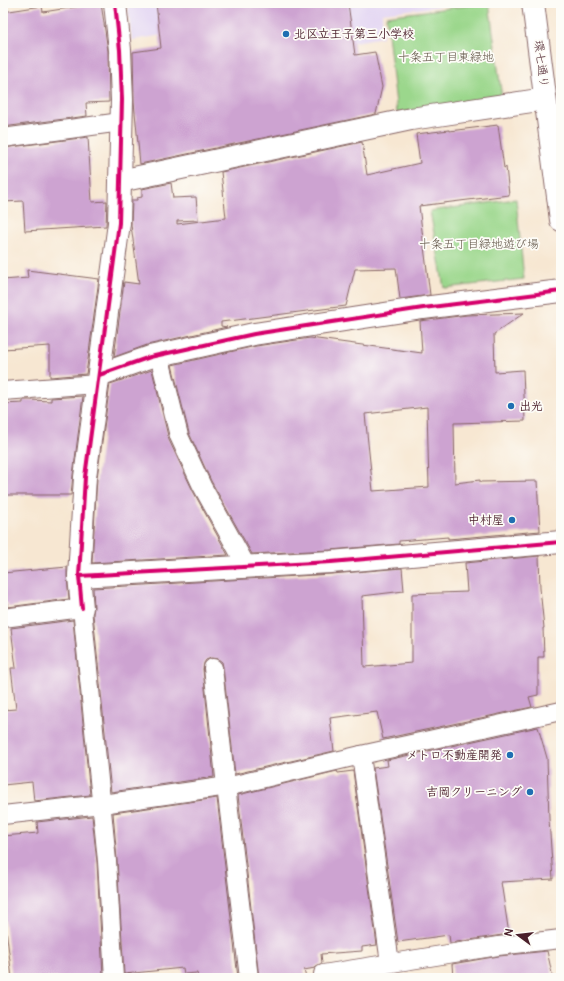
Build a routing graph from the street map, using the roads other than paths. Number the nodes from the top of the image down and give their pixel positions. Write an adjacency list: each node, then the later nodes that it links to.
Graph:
1 (115, 3): 4 (street)
2 (533, 3): 3 (street, 環七通り)
3 (545, 99): 6 (street); 7 (street, 環七通り)
4 (121, 122): 5 (lane); 6 (street)
5 (3, 138)
6 (120, 181): 10 (street)
7 (561, 220)
8 (561, 291): 9 (street)
9 (159, 355): 10 (street); 13 (lane)
10 (98, 380): 11 (lane); 14 (street)
11 (3, 391)
12 (561, 542): 13 (street)
13 (247, 567): 14 (street)
14 (79, 576): 15 (street)
15 (82, 608): 16 (lane); 21 (lane)
16 (3, 618)
17 (214, 668): 20 (lane)
18 (561, 711): 19 (lane)
19 (361, 755): 20 (lane); 24 (lane)
20 (226, 786): 21 (lane); 26 (lane)
21 (102, 804): 22 (lane); 25 (lane)
22 (3, 815)
23 (561, 939): 24 (lane)
24 (390, 963): 27 (lane)
25 (114, 978)
26 (249, 978)
27 (324, 978)

